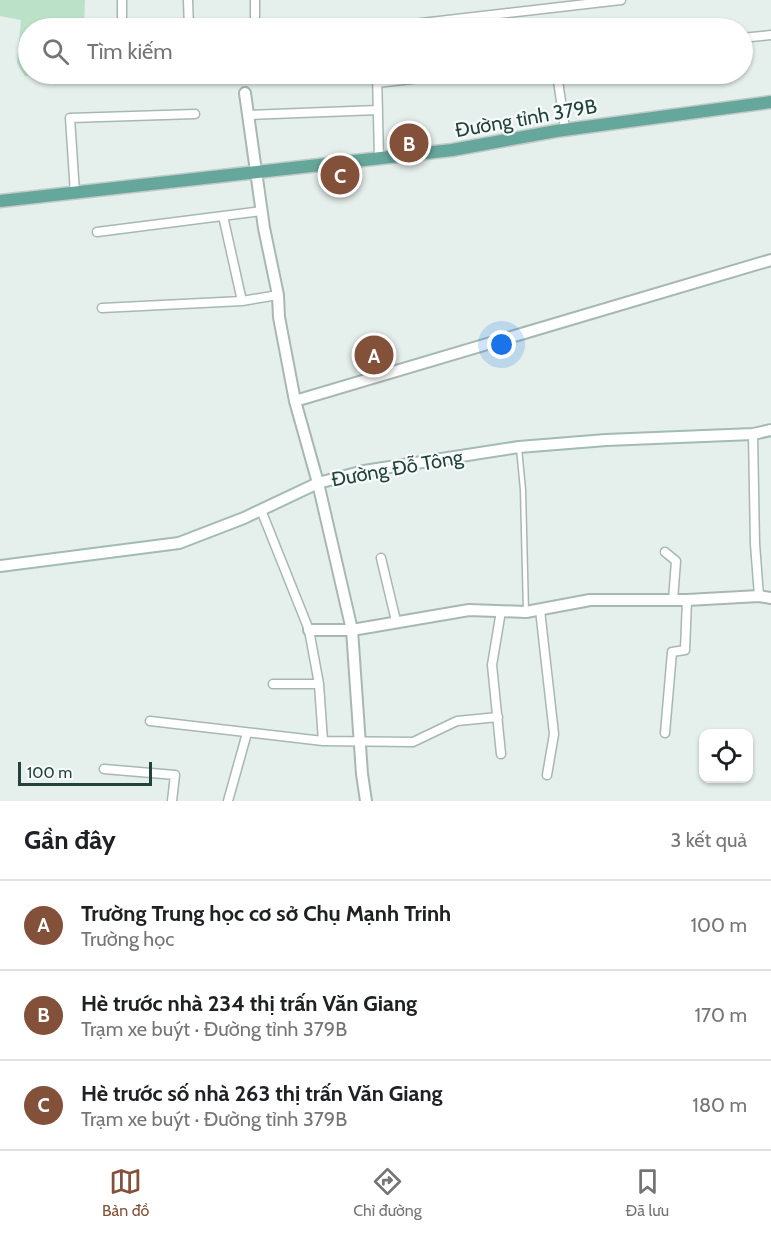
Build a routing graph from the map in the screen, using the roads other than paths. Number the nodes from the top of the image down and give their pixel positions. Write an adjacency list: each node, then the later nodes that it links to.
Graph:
1 (122, 0): 6 (street)
2 (189, 0): 7 (street)
3 (255, 0): 8 (street)
4 (621, 0): 5 (street)
5 (598, 1): 9 (street)
6 (122, 18)
7 (189, 18)
8 (255, 18)
9 (459, 18)
10 (771, 35): 11 (street)
11 (753, 37)
12 (377, 84): 16 (street)
13 (558, 84): 19 (street)
14 (245, 93): 18 (street)
15 (771, 102): 19 (main road, Đường tỉnh 379B)
16 (378, 110): 18 (street); 20 (street)
17 (195, 114): 22 (street)
18 (248, 116): 21 (street)
19 (565, 129): 20 (main road, Đường tỉnh 379B)
20 (379, 158): 21 (main road, Đường tỉnh 379B)
21 (256, 172): 22 (main road, Đường tỉnh 379B); 24 (street)
22 (75, 193): 23 (main road, Đường tỉnh 379B)
23 (0, 201)
24 (262, 211): 25 (street); 28 (street)
25 (223, 216): 26 (street); 29 (street)
26 (97, 232)
27 (771, 260): 31 (street)
28 (278, 295): 29 (street); 31 (street)
29 (242, 301): 30 (street)
30 (102, 308)
31 (295, 402): 35 (street)
32 (771, 430): 33 (street, Đường Đỗ Tông)
33 (753, 434): 34 (street, Đường Đỗ Tông); 40 (street)
34 (519, 447): 35 (street, Đường Đỗ Tông); 46 (lane)
35 (318, 483): 36 (street, Đường Đỗ Tông); 49 (street)
36 (261, 510): 39 (street, Đường Đỗ Tông); 48 (street)
37 (666, 552): 42 (street)
38 (381, 558): 47 (street)
39 (0, 566)
40 (759, 596): 41 (street); 43 (street)
41 (771, 598)
42 (673, 600): 43 (street); 44 (street)
43 (687, 600): 55 (street)
44 (540, 610): 46 (street); 60 (street)
45 (501, 611): 46 (street); 47 (street); 52 (street)
46 (526, 612)
47 (396, 621): 49 (street)
48 (309, 630): 49 (street); 51 (street)
49 (352, 630): 57 (street)
50 (273, 684): 51 (street)
51 (319, 684): 56 (street)
52 (498, 717): 57 (street); 58 (street)
53 (150, 721): 54 (street)
54 (248, 732): 56 (street); 62 (street)
55 (665, 733)
56 (323, 741): 57 (street)
57 (359, 741): 63 (street)
58 (501, 754)
59 (104, 769): 61 (street)
60 (547, 775)
61 (172, 801)
62 (228, 801)
63 (366, 801)

